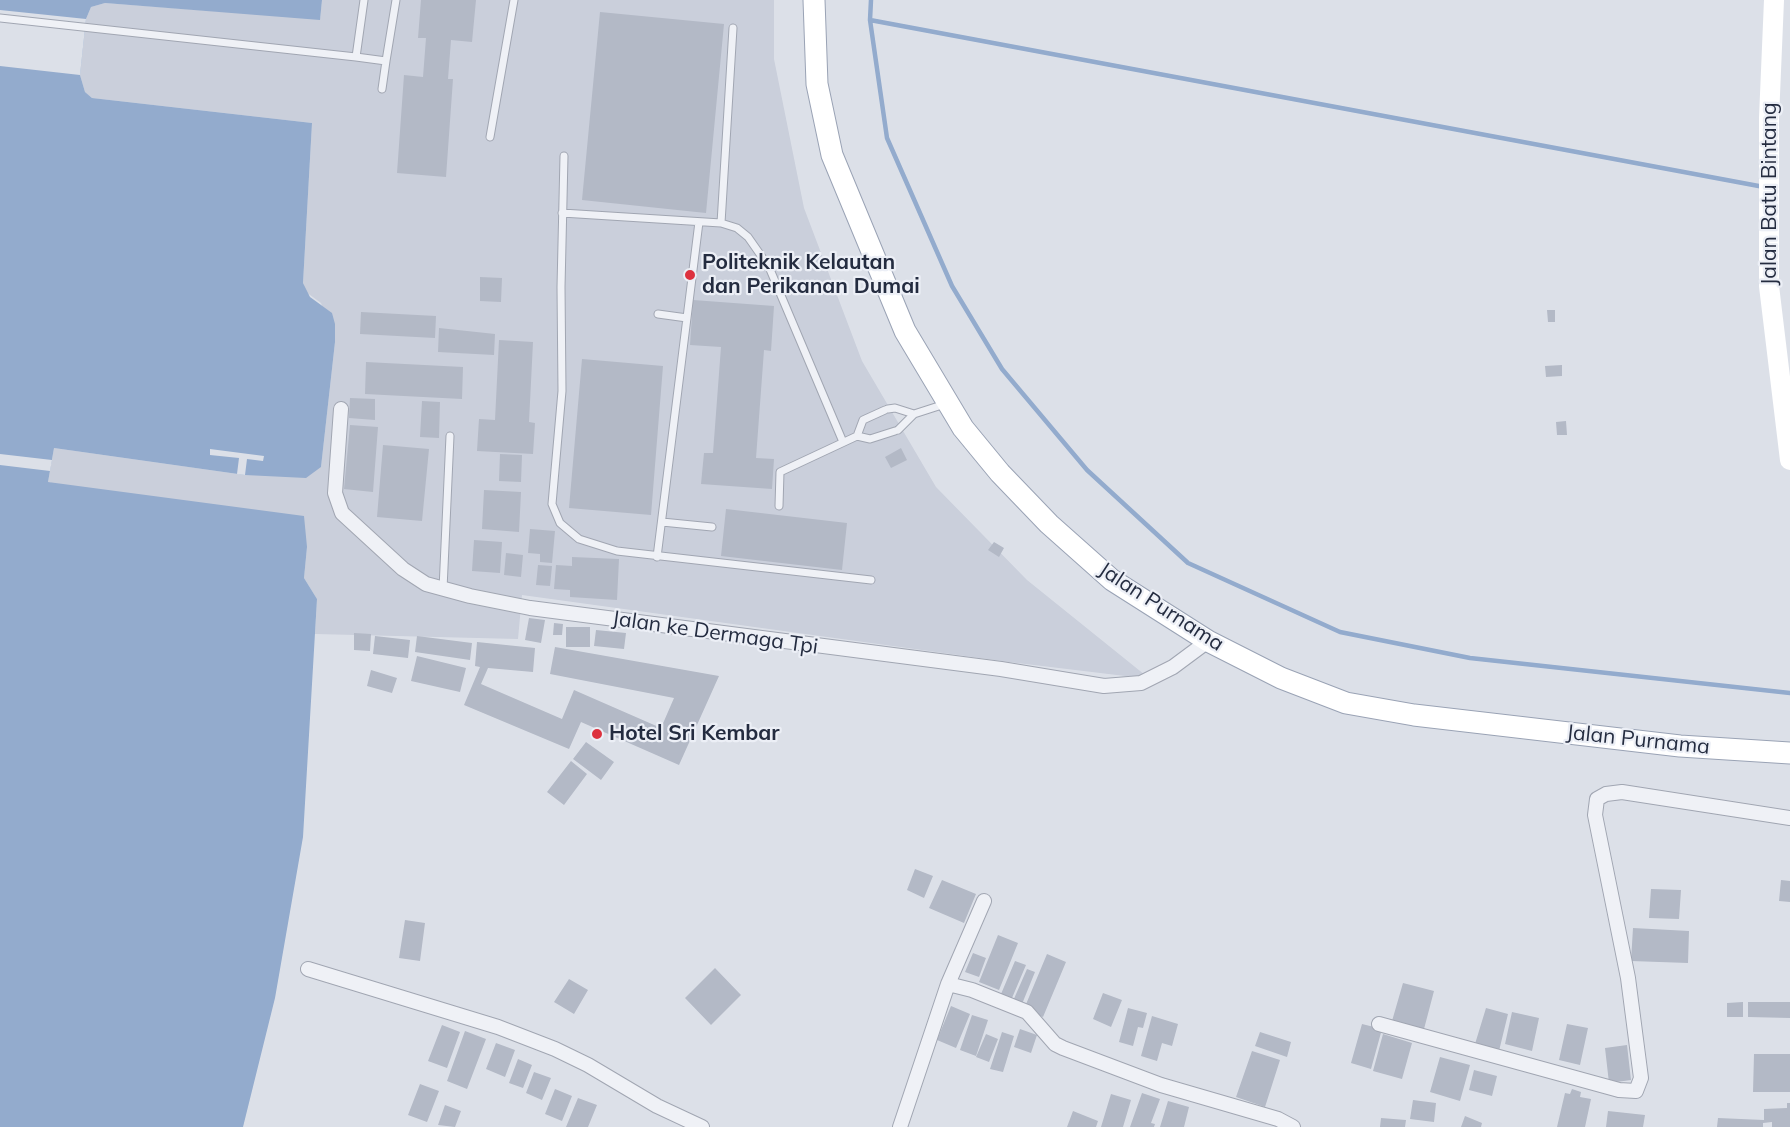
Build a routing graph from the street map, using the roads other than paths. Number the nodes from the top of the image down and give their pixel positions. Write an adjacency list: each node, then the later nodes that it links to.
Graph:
1 (364, 0): 8 (lane)
2 (396, 0): 9 (lane)
3 (514, 0): 11 (lane)
4 (814, 0): 18 (main road, Jalan Purnama)
5 (1774, 0): 24 (street, Jalan Batu Bintang)
6 (0, 18): 8 (lane)
7 (733, 28): 15 (lane)
8 (356, 57): 9 (lane)
9 (386, 61): 10 (lane)
10 (382, 90)
11 (490, 137)
12 (564, 156): 13 (lane)
13 (561, 213): 14 (lane); 28 (lane)
14 (699, 222): 15 (lane); 17 (lane)
15 (721, 223): 23 (lane)
16 (658, 314): 17 (lane)
17 (687, 318): 26 (lane)
18 (947, 404): 20 (lane); 31 (main road, Jalan Purnama)
19 (341, 409): 30 (street, Jalan ke Dermaga Tpi)
20 (914, 414): 22 (lane); 22 (lane)
21 (450, 436): 30 (lane)
22 (857, 436): 23 (lane)
23 (843, 442): 25 (lane)
24 (1790, 460)
25 (778, 506)
26 (662, 522): 27 (lane); 28 (lane)
27 (712, 527)
28 (657, 557): 29 (lane)
29 (871, 580)
30 (443, 589): 31 (street, Jalan ke Dermaga Tpi)
31 (1208, 641): 32 (main road, Jalan Purnama)
32 (1790, 753)
33 (1790, 818): 37 (street)
34 (984, 901): 36 (street)
35 (308, 969): 38 (street)
36 (948, 984): 39 (street); 40 (street)
37 (1379, 1024)
38 (702, 1127)
39 (900, 1127)
40 (1293, 1127)

